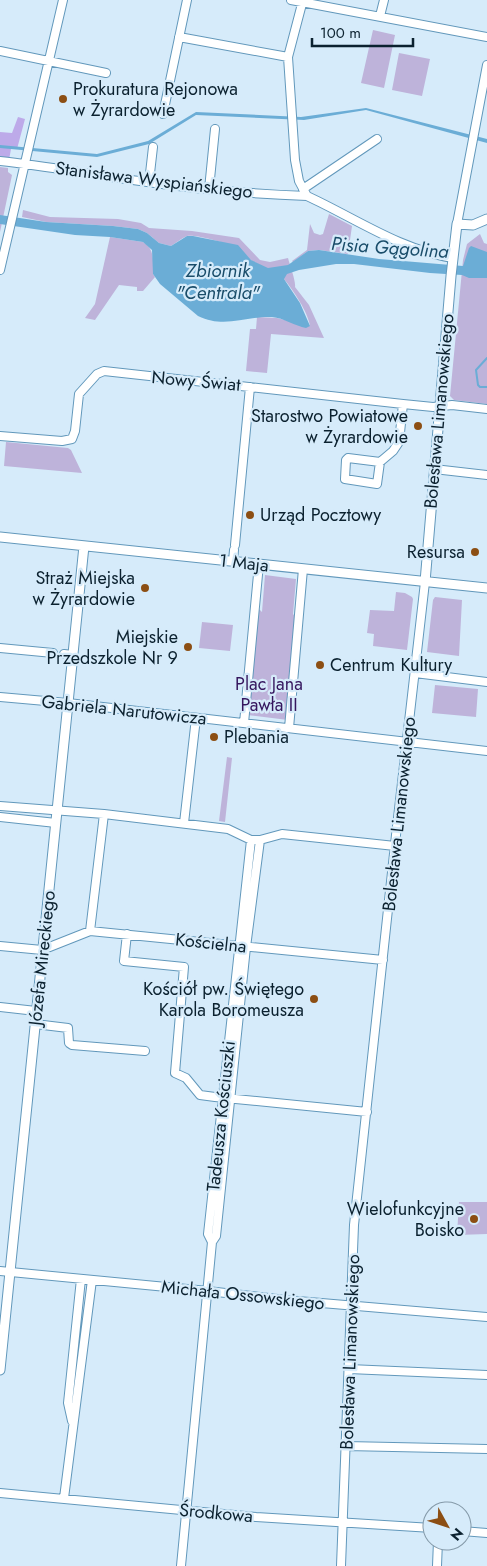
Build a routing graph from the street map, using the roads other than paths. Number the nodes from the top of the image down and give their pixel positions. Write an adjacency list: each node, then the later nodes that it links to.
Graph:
1 (63, 0): 11 (street)
2 (187, 0): 7 (street)
3 (291, 0): 5 (street)
4 (384, 0): 6 (street)
5 (303, 1): 6 (street); 10 (street)
6 (380, 16): 8 (street)
7 (179, 37): 10 (street); 14 (street)
8 (487, 37)
9 (0, 51): 11 (street)
10 (288, 57): 22 (street)
11 (49, 61): 13 (street); 18 (street)
12 (487, 65): 25 (street, Bolesława Limanowskiego)
13 (106, 73)
14 (163, 114)
15 (215, 129): 21 (street)
16 (377, 139): 22 (street)
17 (154, 147): 20 (street)
18 (26, 160): 19 (street, Stanisława Wyspiańskiego); 20 (street, Stanisława Wyspiańskiego); 27 (street)
19 (0, 161)
20 (149, 182): 21 (street, Stanisława Wyspiańskiego)
21 (209, 189): 23 (street, Stanisława Wyspiańskiego)
22 (302, 189): 23 (street)
23 (307, 196): 26 (street)
24 (487, 219): 25 (street)
25 (456, 224): 26 (street, Bolesława Limanowskiego)
26 (452, 260): 30 (street, Bolesława Limanowskiego)
27 (0, 270)
28 (250, 386): 29 (street, Nowy Świat); 32 (street, Nowy Świat); 38 (street)
29 (403, 404): 30 (street, Nowy Świat); 33 (street)
30 (440, 407): 31 (street, Nowy Świat); 34 (street, Bolesława Limanowskiego)
31 (487, 409)
32 (0, 436)
33 (380, 462): 33 (street)
34 (434, 469): 35 (street); 41 (street, Bolesława Limanowskiego)
35 (487, 475)
36 (0, 537): 37 (street, 1 Maja)
37 (84, 546): 38 (street, 1 Maja); 48 (street, Józefa Mireckiego)
38 (233, 562): 39 (street, 1 Maja)
39 (259, 564): 40 (street, 1 Maja); 50 (street)
40 (303, 569): 41 (street, 1 Maja); 51 (street)
41 (425, 582): 42 (street, 1 Maja); 45 (street, Bolesława Limanowskiego)
42 (487, 588)
43 (0, 648): 44 (street)
44 (53, 653)
45 (415, 674): 46 (street); 52 (street, Bolesława Limanowskiego)
46 (487, 682)
47 (0, 697): 48 (street, Gabriela Narutowicza)
48 (68, 703): 49 (street, Gabriela Narutowicza); 55 (street, Józefa Mireckiego)
49 (196, 718): 50 (street, Gabriela Narutowicza); 59 (street)
50 (244, 723): 51 (street, Gabriela Narutowicza)
51 (289, 728): 52 (street, Gabriela Narutowicza)
52 (406, 742): 53 (street, Gabriela Narutowicza); 62 (street, Bolesława Limanowskiego)
53 (487, 751)
54 (0, 806): 55 (street)
55 (57, 811): 56 (street); 58 (street, Józefa Mireckiego)
56 (104, 814): 59 (street); 63 (street)
57 (0, 817): 58 (street)
58 (56, 823): 67 (street, Józefa Mireckiego)
59 (184, 824): 60 (street)
60 (251, 840): 61 (street); 66 (street, Tadeusza Kościuszki)
61 (260, 840): 62 (street); 66 (street, Tadeusza Kościuszki)
62 (395, 846): 68 (street, Bolesława Limanowskiego)
63 (90, 931): 64 (street, Kościelna); 67 (street, Kościelna)
64 (127, 934): 66 (street, Kościelna); 73 (street)
65 (0, 946): 67 (street)
66 (242, 946): 68 (street, Kościelna); 73 (street, Tadeusza Kościuszki)
67 (42, 950): 70 (street, Józefa Mireckiego)
68 (383, 960): 74 (street, Bolesława Limanowskiego)
69 (0, 1007): 70 (street)
70 (36, 1012): 71 (street, Józefa Mireckiego)
71 (35, 1024): 72 (street); 76 (street, Józefa Mireckiego)
72 (145, 1051)
73 (231, 1098): 74 (street); 79 (street, Tadeusza Kościuszki)
74 (366, 1112): 80 (street, Bolesława Limanowskiego)
75 (0, 1271): 76 (street, Michała Ossowskiego)
76 (10, 1272): 77 (street, Michała Ossowskiego); 83 (street, Józefa Mireckiego)
77 (81, 1279): 78 (street, Michała Ossowskiego); 85 (street)
78 (92, 1280): 79 (street, Michała Ossowskiego); 85 (street)
79 (208, 1291): 80 (street, Michała Ossowskiego); 90 (street, Tadeusza Kościuszki)
80 (352, 1306): 81 (street, Michała Ossowskiego); 82 (street, Bolesława Limanowskiego)
81 (487, 1317)
82 (349, 1369): 84 (street); 86 (street, Bolesława Limanowskiego)
83 (0, 1370)
84 (487, 1375)
85 (74, 1428): 89 (street)
86 (346, 1446): 87 (street); 91 (street, Bolesława Limanowskiego)
87 (487, 1449)
88 (0, 1493): 89 (street, Środkowa)
89 (64, 1498): 90 (street, Środkowa)
90 (187, 1511): 91 (street, Środkowa); 96 (street, Tadeusza Kościuszki)
91 (344, 1523): 92 (street, Środkowa); 97 (street, Bolesława Limanowskiego)
92 (422, 1527)
93 (472, 1532): 94 (street)
94 (487, 1533)
95 (438, 1551): 98 (street)
96 (181, 1566)
97 (341, 1566)
98 (437, 1566)

